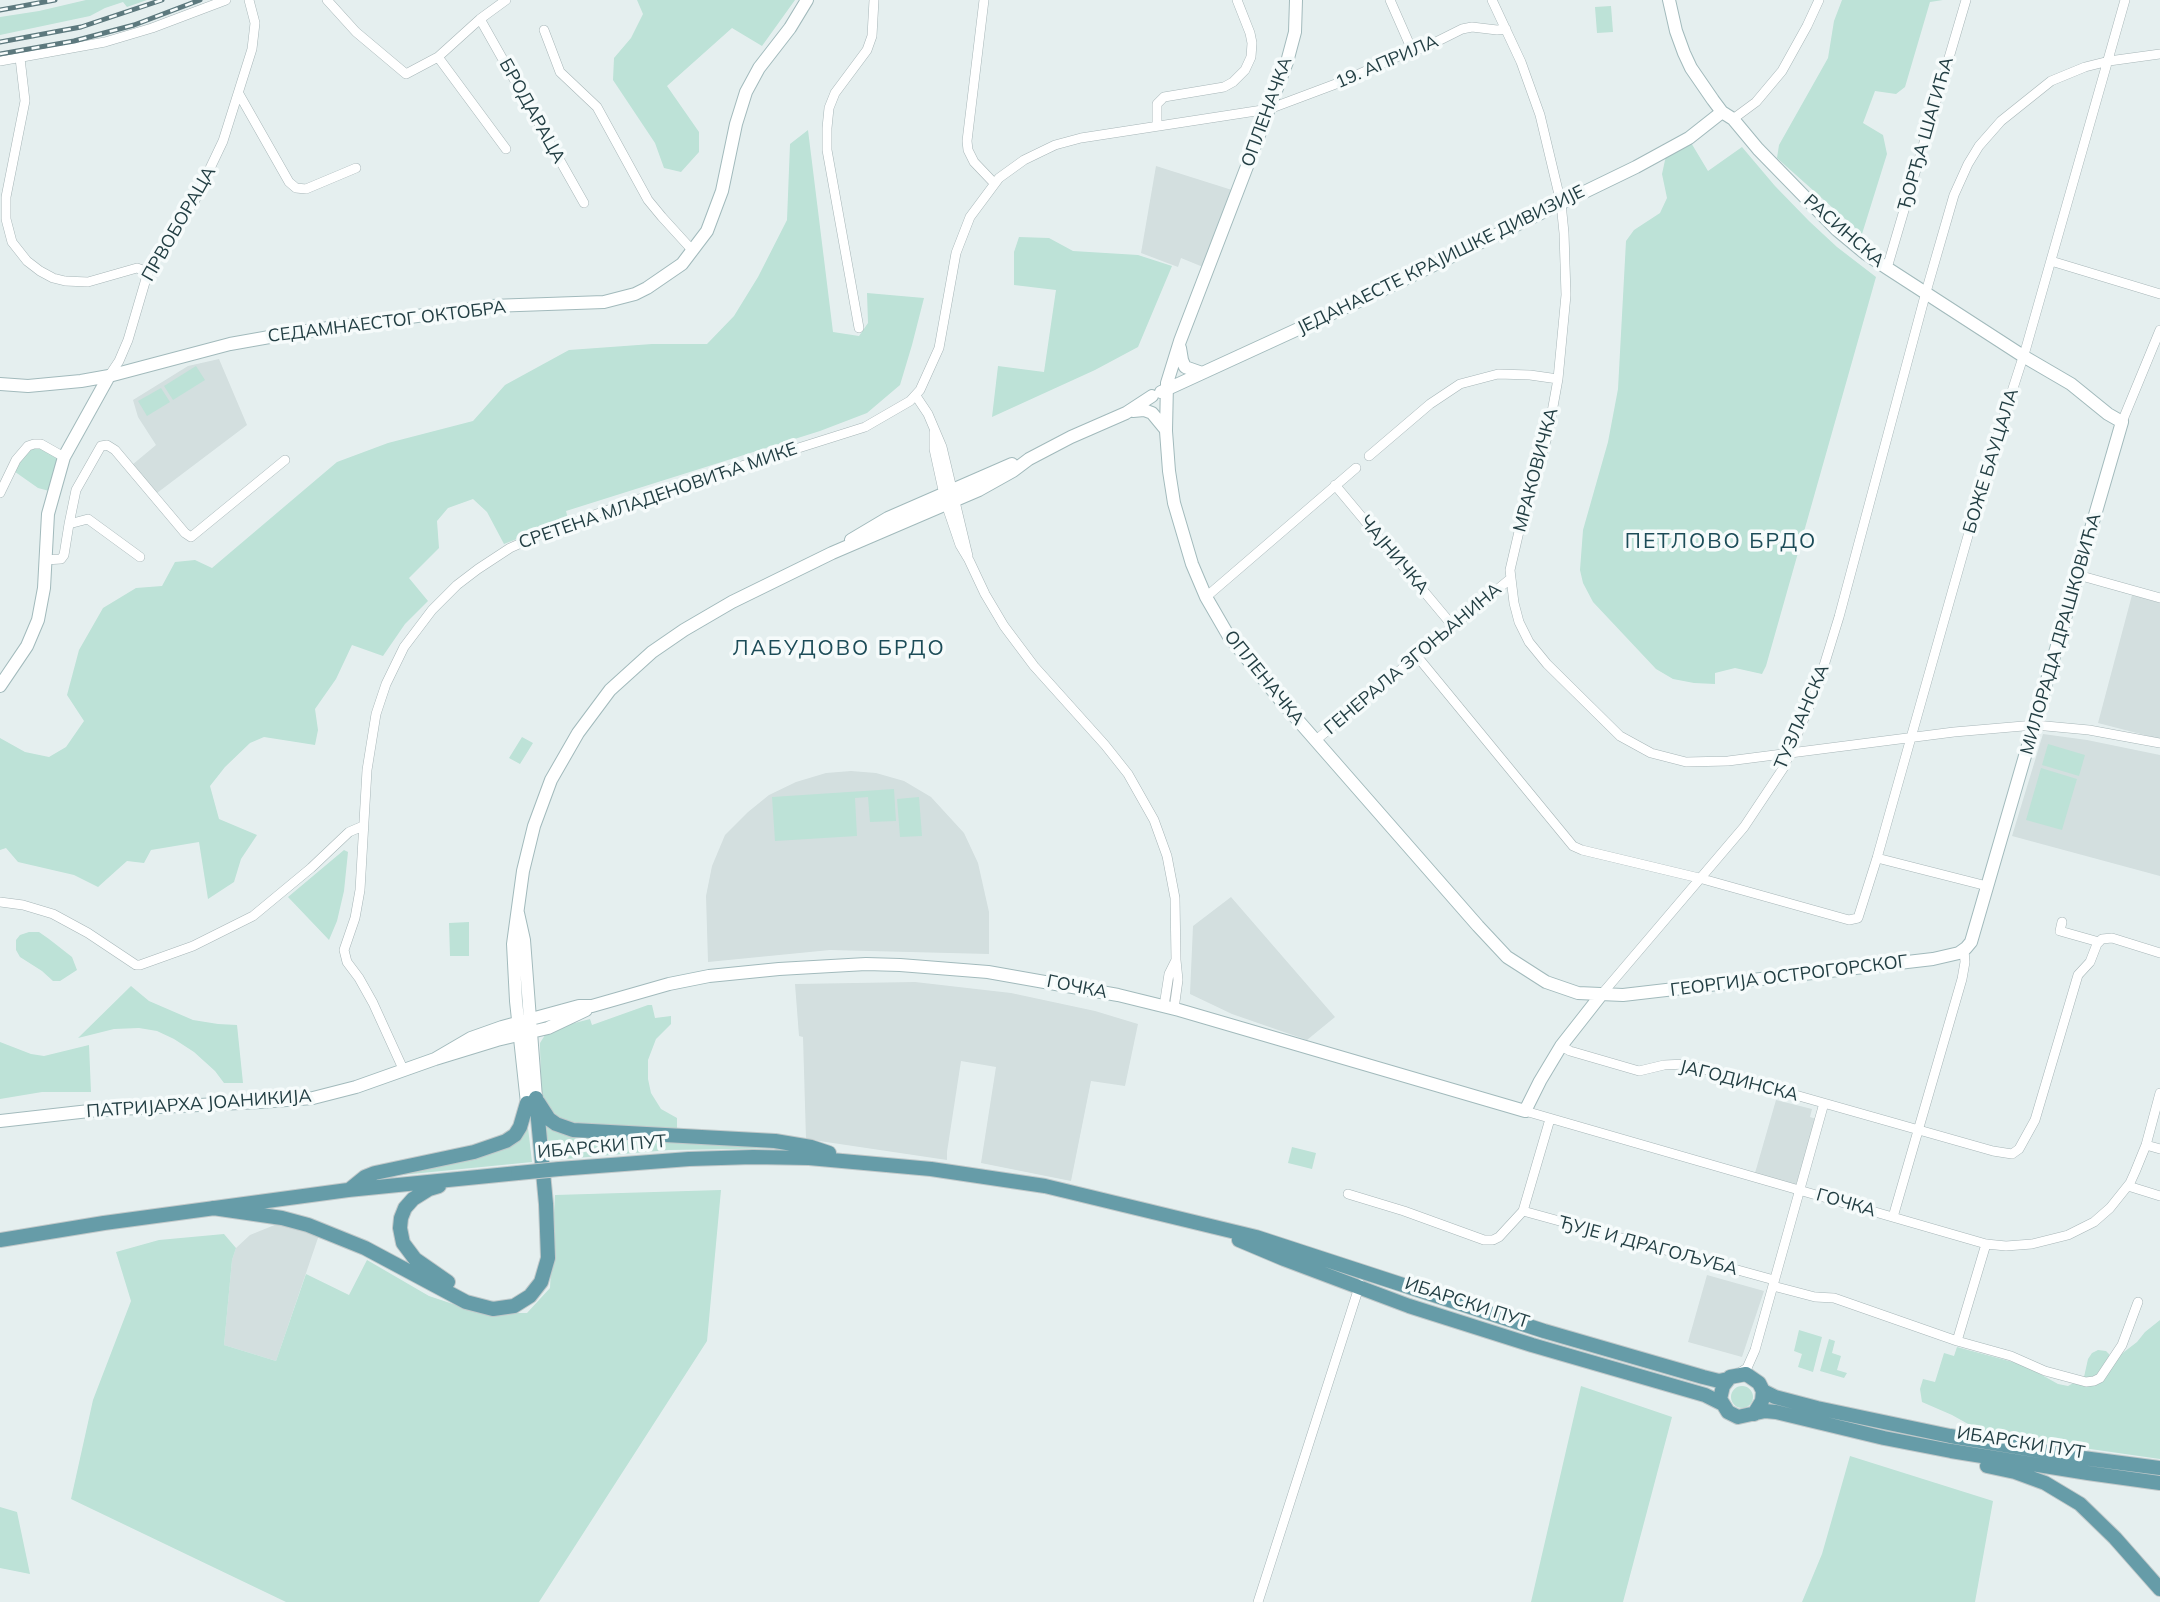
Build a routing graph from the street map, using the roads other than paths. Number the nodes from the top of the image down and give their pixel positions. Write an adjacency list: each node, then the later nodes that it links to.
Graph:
1 (226, 0): 22 (street)
2 (249, 0): 25 (street, ПРВОБОРАЦА)
3 (327, 0): 21 (street)
4 (506, 0): 16 (street)
5 (807, 0): 35 (street, СЕДАМНАЕСТОГ ОКТОБРА)
6 (874, 0): 41 (street)
7 (984, 0): 31 (street)
8 (1237, 0): 28 (street)
9 (1296, 0): 26 (street, ОПЛЕНАЧКА)
10 (1390, 0): 19 (street)
11 (1492, 0): 17 (street, МРАКОВИЧКА)
12 (1819, 0): 27 (street, ЈЕДАНАЕСТЕ КРАЈИШКЕ ДИВИЗИЈЕ)
13 (1966, 0): 37 (street, ЂОРЂА ШАГИЋА)
14 (2125, 0): 24 (street, БОЖЕ БАУЦАЛА)
15 (1671, 1): 27 (street, РАСИНСКА)
16 (480, 19): 21 (street); 32 (street, БРОДАРАЦА)
17 (1506, 29): 19 (street, 19. АПРИЛА); 33 (street, МРАКОВИЧКА)
18 (544, 30): 35 (street)
19 (1412, 50): 26 (street, 19. АПРИЛА)
20 (2160, 54): 24 (street, ТУЗЛАНСКА)
21 (438, 57): 29 (street)
22 (20, 58): 23 (street); 34 (street)
23 (0, 61)
24 (2109, 61): 36 (street, БОЖЕ БАУЦАЛА); 39 (street, ТУЗЛАНСКА)
25 (239, 94): 30 (street); 38 (street, ПРВОБОРАЦА)
26 (1269, 109): 28 (street, 19. АПРИЛА); 43 (street, ОПЛЕНАЧКА)
27 (1728, 115): 33 (street, ЈЕДАНАЕСТЕ КРАЈИШКЕ ДИВИЗИЈЕ); 37 (street, РАСИНСКА)
28 (1157, 125): 31 (street, 19. АПРИЛА)
29 (506, 149)
30 (356, 168)
31 (994, 183): 50 (street)
32 (584, 203)
33 (1561, 203): 45 (street, ЈЕДАНАЕСТЕ КРАЈИШКЕ ДИВИЗИЈЕ); 47 (street, МРАКОВИЧКА)
34 (3, 225): 38 (street)
35 (693, 251): 46 (street, СЕДАМНАЕСТОГ ОКТОБРА)
36 (2051, 261): 40 (street); 44 (street, БОЖЕ БАУЦАЛА)
37 (1887, 268): 39 (street, РАСИНСКА)
38 (148, 272): 46 (street, ПРВОБОРАЦА)
39 (1926, 292): 44 (street, РАСИНСКА); 77 (street, ТУЗЛАНСКА)
40 (2160, 294)
41 (859, 328)
42 (2160, 330): 53 (street, МИЛОРАДА ДРАШКОВИЋА)
43 (1180, 341): 45 (street); 49 (street, ОПЛЕНАЧКА)
44 (2023, 356): 53 (street, РАСИНСКА); 74 (street, БОЖЕ БАУЦАЛА)
45 (1202, 373): 49 (street, ЈЕДАНАЕСТЕ КРАЈИШКЕ ДИВИЗИЈЕ)
46 (109, 376): 48 (street, СЕДАМНАЕСТОГ ОКТОБРА); 57 (street, ПРВОБОРАЦА)
47 (1559, 379): 56 (street); 67 (street, МРАКОВИЧКА)
48 (0, 384)
49 (1166, 390): 51 (street, ЈЕДАНАЕСТЕ КРАЈИШКЕ ДИВИЗИЈЕ); 54 (street, ОПЛЕНАЧКА)
50 (916, 396): 62 (street); 78 (street, СРЕТЕНА МЛАДЕНОВИЋА МИКЕ)
51 (1152, 396): 52 (street, ЈЕДАНАЕСТЕ КРАЈИШКЕ ДИВИЗИЈЕ); 55 (street, ЈЕДАНАЕСТЕ КРАЈИШКЕ ДИВИЗИЈЕ)
52 (1126, 413): 54 (street); 55 (street, ЈЕДАНАЕСТЕ КРАЈИШКЕ ДИВИЗИЈЕ)
53 (2122, 422): 66 (street, МИЛОРАДА ДРАШКОВИЋА)
54 (1166, 431): 68 (street, ОПЛЕНАЧКА)
55 (1071, 437): 62 (street, ЈЕДАНАЕСТЕ КРАЈИШКЕ ДИВИЗИЈЕ)
56 (1369, 456)
57 (64, 457): 61 (street); 65 (street, ПРВОБОРАЦА)
58 (285, 460): 63 (street)
59 (1356, 468): 60 (street)
60 (1335, 485): 68 (street); 70 (street, ЧАЈНИЧКА)
61 (0, 493)
62 (949, 497): 88 (street); 89 (street, ЈЕДАНАЕСТЕ КРАЈИШКЕ ДИВИЗИЈЕ)
63 (69, 524): 64 (street); 65 (street)
64 (140, 557)
65 (45, 560): 72 (street, ПРВОБОРАЦА)
66 (2078, 575): 69 (street); 73 (street, МИЛОРАДА ДРАШКОВИЋА)
67 (1510, 579): 70 (street, ГЕНЕРАЛА ЗГОЊАНИНА); 77 (street, МРАКОВИЧКА)
68 (1206, 597): 75 (street, ОПЛЕНАЧКА)
69 (2160, 598)
70 (1452, 625): 71 (street, ГЕНЕРАЛА ЗГОЊАНИНА)
71 (1416, 655): 75 (street, ГЕНЕРАЛА ЗГОЊАНИНА); 80 (street)
72 (0, 686)
73 (2035, 724): 74 (street, МРАКОВИЧКА); 76 (street, МРАКОВИЧКА); 81 (street, МИЛОРАДА ДРАШКОВИЋА)
74 (1911, 738): 77 (street, МРАКОВИЧКА); 79 (street, БОЖЕ БАУЦАЛА)
75 (1315, 740): 87 (street, ОПЛЕНАЧКА)
76 (2160, 743)
77 (1790, 752): 80 (street, ТУЗЛАНСКА)
78 (363, 826): 82 (street); 91 (street, СРЕТЕНА МЛАДЕНОВИЋА МИКЕ)
79 (1877, 858): 80 (street, БОЖЕ БАУЦАЛА); 81 (street)
80 (1699, 878): 87 (street, ТУЗЛАНСКА)
81 (1987, 886): 85 (street, МИЛОРАДА ДРАШКОВИЋА)
82 (0, 902)
83 (2062, 922): 84 (street)
84 (2099, 942): 86 (street); 98 (street, ЈАГОДИНСКА)
85 (1968, 946): 87 (street, ГЕОРГИЈА ОСТРОГОРСКОГ); 98 (street, МИЛОРАДА ДРАШКОВИЋА)
86 (2160, 953)
87 (1601, 995): 90 (street, ТУЗЛАНСКА)
88 (1169, 1008): 89 (street, ГОЧКА); 95 (street, ГОЧКА)
89 (525, 1027): 91 (street, ПАТРИЈАРХА ЈОАНИКИЈА); 93 (street, ЈЕДАНАЕСТЕ КРАЈИШКЕ ДИВИЗИЈЕ)
90 (1561, 1046): 94 (street, ЈАГОДИНСКА); 95 (street, ТУЗЛАНСКА)
91 (404, 1071): 97 (street, ПАТРИЈАРХА ЈОАНИКИЈА)
92 (2160, 1093): 99 (street, ГОЧКА)
93 (532, 1100): 101 (main road); 102 (main road); 104 (main road); 108 (main road)
94 (1824, 1103): 98 (street, ЈАГОДИНСКА); 105 (street)
95 (1525, 1111): 96 (street, ГОЧКА)
96 (1550, 1119): 105 (street, ГОЧКА); 109 (street)
97 (0, 1121)
98 (1919, 1129): 110 (street, МИЛОРАДА ДРАШКОВИЋА)
99 (2146, 1145): 100 (street); 103 (street, ГОЧКА)
100 (2160, 1149)
101 (848, 1160): 102 (main road, ИБАРСКИ ПУТ, bridge); 113 (main road, ИБАРСКИ ПУТ)
102 (476, 1177): 104 (main road, ИБАРСКИ ПУТ)
103 (2128, 1186): 107 (street); 112 (street, ГОЧКА)
104 (348, 1190): 108 (main road, ИБАРСКИ ПУТ)
105 (1799, 1190): 110 (street, ГОЧКА); 114 (street)
106 (1348, 1194): 109 (street)
107 (2160, 1196)
108 (213, 1208): 111 (main road, ИБАРСКИ ПУТ)
109 (1523, 1211): 114 (street, ЂУЈЕ И ДРАГОЉУБА)
110 (1893, 1217): 112 (street, ГОЧКА)
111 (0, 1240)
112 (1986, 1244): 116 (street)
113 (1361, 1280): 118 (main road, ИБАРСКИ ПУТ); 120 (main road, ИБАРСКИ ПУТ); 126 (street)
114 (1773, 1283): 116 (street, ЂУЈЕ И ДРАГОЉУБА); 117 (street)
115 (2138, 1302): 116 (street, ЂУЈЕ И ДРАГОЉУБА)
116 (1957, 1341)
117 (1755, 1350): 118 (street); 119 (street)
118 (1732, 1377): 119 (main road); 120 (main road)
119 (1761, 1387): 121 (main road); 123 (main road, ИБАРСКИ ПУТ)
120 (1721, 1403): 121 (main road)
121 (1754, 1413): 122 (main road, ИБАРСКИ ПУТ)
122 (1951, 1451): 124 (main road, ИБАРСКИ ПУТ); 125 (main road)
123 (2160, 1468)
124 (2160, 1483)
125 (2160, 1588)
126 (1258, 1602)

